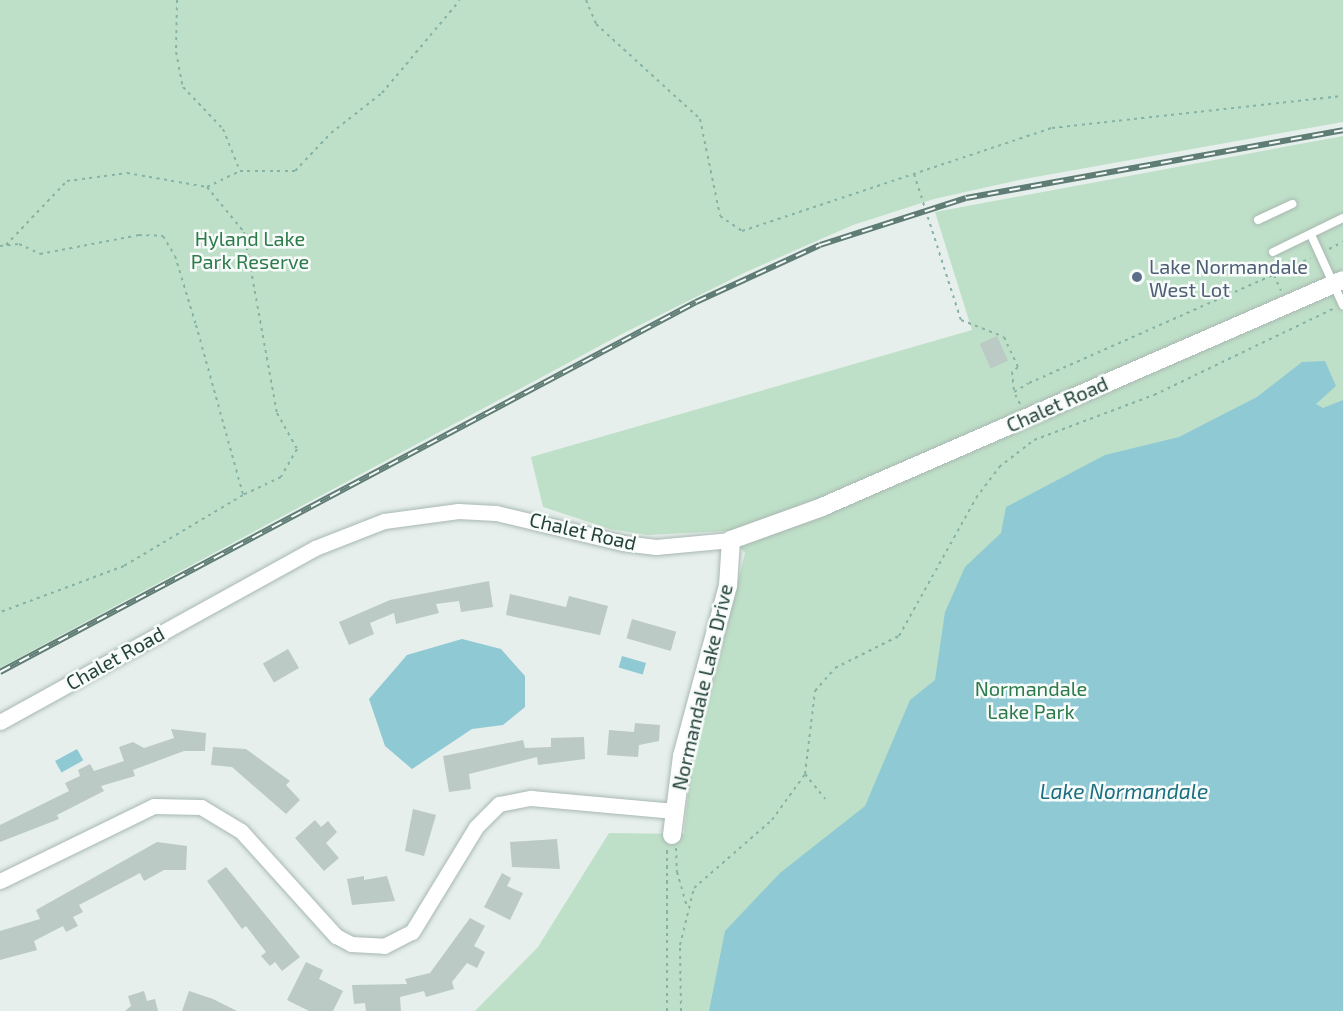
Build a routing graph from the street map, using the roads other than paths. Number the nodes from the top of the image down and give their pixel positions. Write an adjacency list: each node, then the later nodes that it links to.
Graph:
1 (1293, 204): 3 (lane)
2 (1343, 218): 4 (lane)
3 (1258, 220)
4 (1312, 237): 5 (lane); 6 (lane)
5 (1273, 252)
6 (1339, 282): 7 (lane); 8 (street, Chalet Road)
7 (1343, 305)
8 (731, 540): 9 (street, Chalet Road); 10 (street, Normandale Lake Drive)
9 (0, 722)
10 (674, 811): 11 (street, Normandale Lake Drive); 12 (street)
11 (672, 835)
12 (0, 881)

